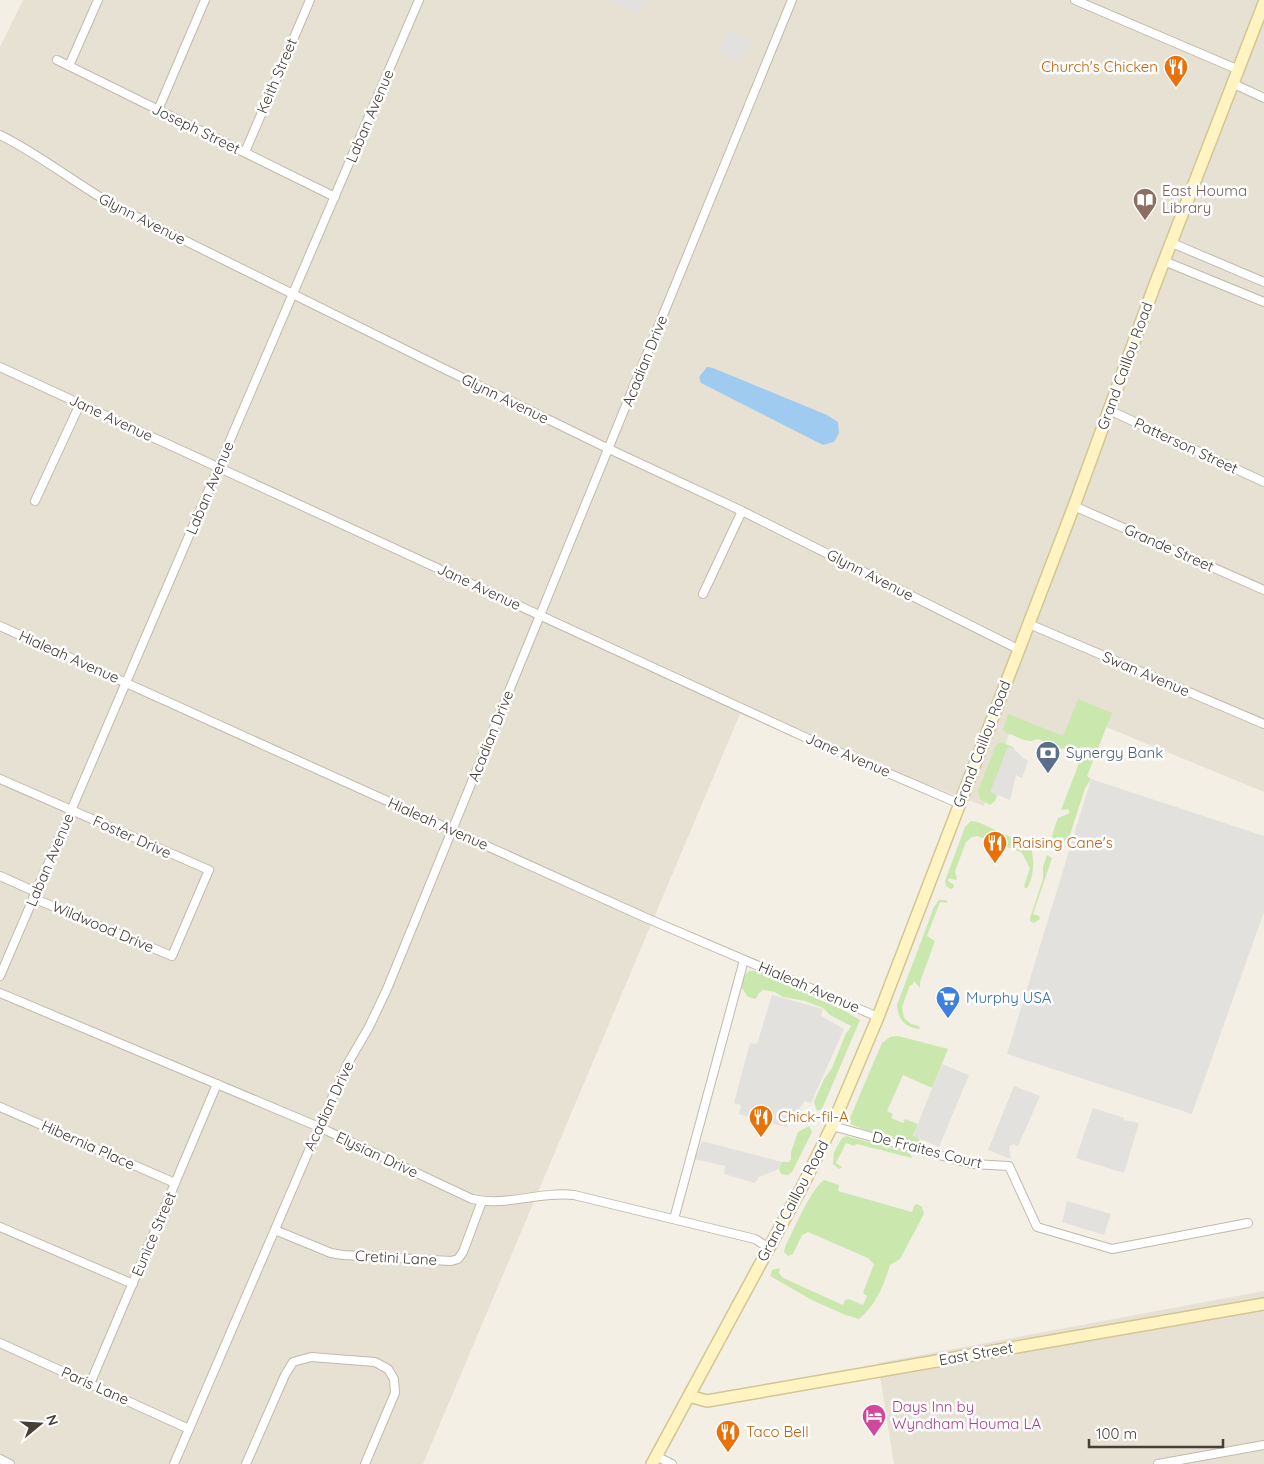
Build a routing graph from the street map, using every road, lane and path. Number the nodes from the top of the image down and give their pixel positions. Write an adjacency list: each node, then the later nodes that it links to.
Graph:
1 (98, 0): 9 (street)
2 (205, 0): 13 (street)
3 (310, 0): 15 (street, Keith Street)
4 (419, 0): 16 (street, Laban Avenue)
5 (792, 0): 25 (street, Acadian Drive)
6 (1075, 0): 10 (street)
7 (1264, 3): 10 (main road, Grand Caillou Road)
8 (57, 60): 9 (street, Joseph Street)
9 (69, 66): 13 (street, Joseph Street)
10 (1239, 70): 11 (main road, Grand Caillou Road)
11 (1234, 84): 12 (street); 17 (main road, Grand Caillou Road)
12 (1264, 98)
13 (158, 110): 15 (street, Joseph Street)
14 (0, 135): 20 (street, Glynn Avenue)
15 (245, 152): 16 (street, Joseph Street)
16 (335, 197): 20 (street, Laban Avenue)
17 (1172, 243): 18 (main road, Grand Caillou Road); 19 (street)
18 (1164, 261): 21 (street); 24 (main road, Grand Caillou Road)
19 (1264, 282)
20 (294, 294): 25 (street, Glynn Avenue); 26 (street, Laban Avenue)
21 (1264, 302)
22 (0, 367): 23 (street, Jane Avenue)
23 (80, 404): 26 (street, Jane Avenue); 28 (street)
24 (1109, 410): 27 (street, Patterson Street); 29 (main road, Grand Caillou Road)
25 (609, 449): 30 (street, Glynn Avenue); 33 (street, Acadian Drive)
26 (218, 468): 33 (street, Jane Avenue); 37 (street, Laban Avenue)
27 (1264, 482)
28 (35, 501)
29 (1074, 506): 31 (street, Grande Street); 34 (main road, Grand Caillou Road)
30 (742, 510): 32 (street); 36 (street, Glynn Avenue)
31 (1264, 590)
32 (703, 594)
33 (540, 616): 40 (street, Jane Avenue); 42 (street, Acadian Drive)
34 (1029, 624): 36 (main road, Grand Caillou Road); 38 (street, Swan Avenue)
35 (0, 626): 37 (street, Hialeah Avenue)
36 (1018, 649): 40 (main road, Grand Caillou Road)
37 (126, 683): 41 (street, Laban Avenue); 42 (street, Hialeah Avenue)
38 (1264, 724)
39 (0, 779): 41 (street, Foster Drive)
40 (960, 804): 49 (main road, Grand Caillou Road)
41 (71, 810): 44 (street, Laban Avenue); 45 (street, Foster Drive)
42 (453, 832): 46 (street, Hialeah Avenue); 53 (street, Acadian Drive)
43 (0, 876): 44 (street, Wildwood Drive)
44 (35, 895): 45 (street, Wildwood Drive); 47 (street, Laban Avenue)
45 (172, 956)
46 (744, 960): 49 (street, Hialeah Avenue); 56 (street)
47 (0, 976)
48 (0, 993): 50 (street, Elysian Drive)
49 (878, 1017): 52 (main road, Grand Caillou Road)
50 (217, 1084): 53 (street, Elysian Drive); 54 (street, Eunice Street)
51 (0, 1107): 54 (street, Hibernia Place)
52 (832, 1126): 57 (street, De Fraites Court); 60 (main road, Grand Caillou Road)
53 (318, 1127): 55 (street, Elysian Drive); 59 (street, Acadian Drive)
54 (175, 1183): 61 (street, Eunice Street)
55 (482, 1201): 56 (street, Elysian Drive); 59 (street, Cretini Lane)
56 (674, 1219): 60 (street, Elysian Drive)
57 (1248, 1223)
58 (0, 1227): 61 (street)
59 (275, 1230): 66 (street, Acadian Drive)
60 (769, 1248): 65 (main road, Grand Caillou Road)
61 (132, 1284): 64 (street, Eunice Street)
62 (1264, 1304): 65 (main road, East Street)
63 (0, 1343): 64 (street, Paris Lane)
64 (90, 1384): 66 (street, Paris Lane)
65 (689, 1396): 69 (main road, Grand Caillou Road)
66 (189, 1429): 71 (street, Acadian Drive)
67 (1264, 1445): 75 (street)
68 (0, 1460): 70 (street)
69 (654, 1460): 74 (street)
70 (10, 1464)
71 (174, 1464)
72 (246, 1464): 73 (street)
73 (365, 1464)
74 (672, 1464)
75 (1158, 1464)

